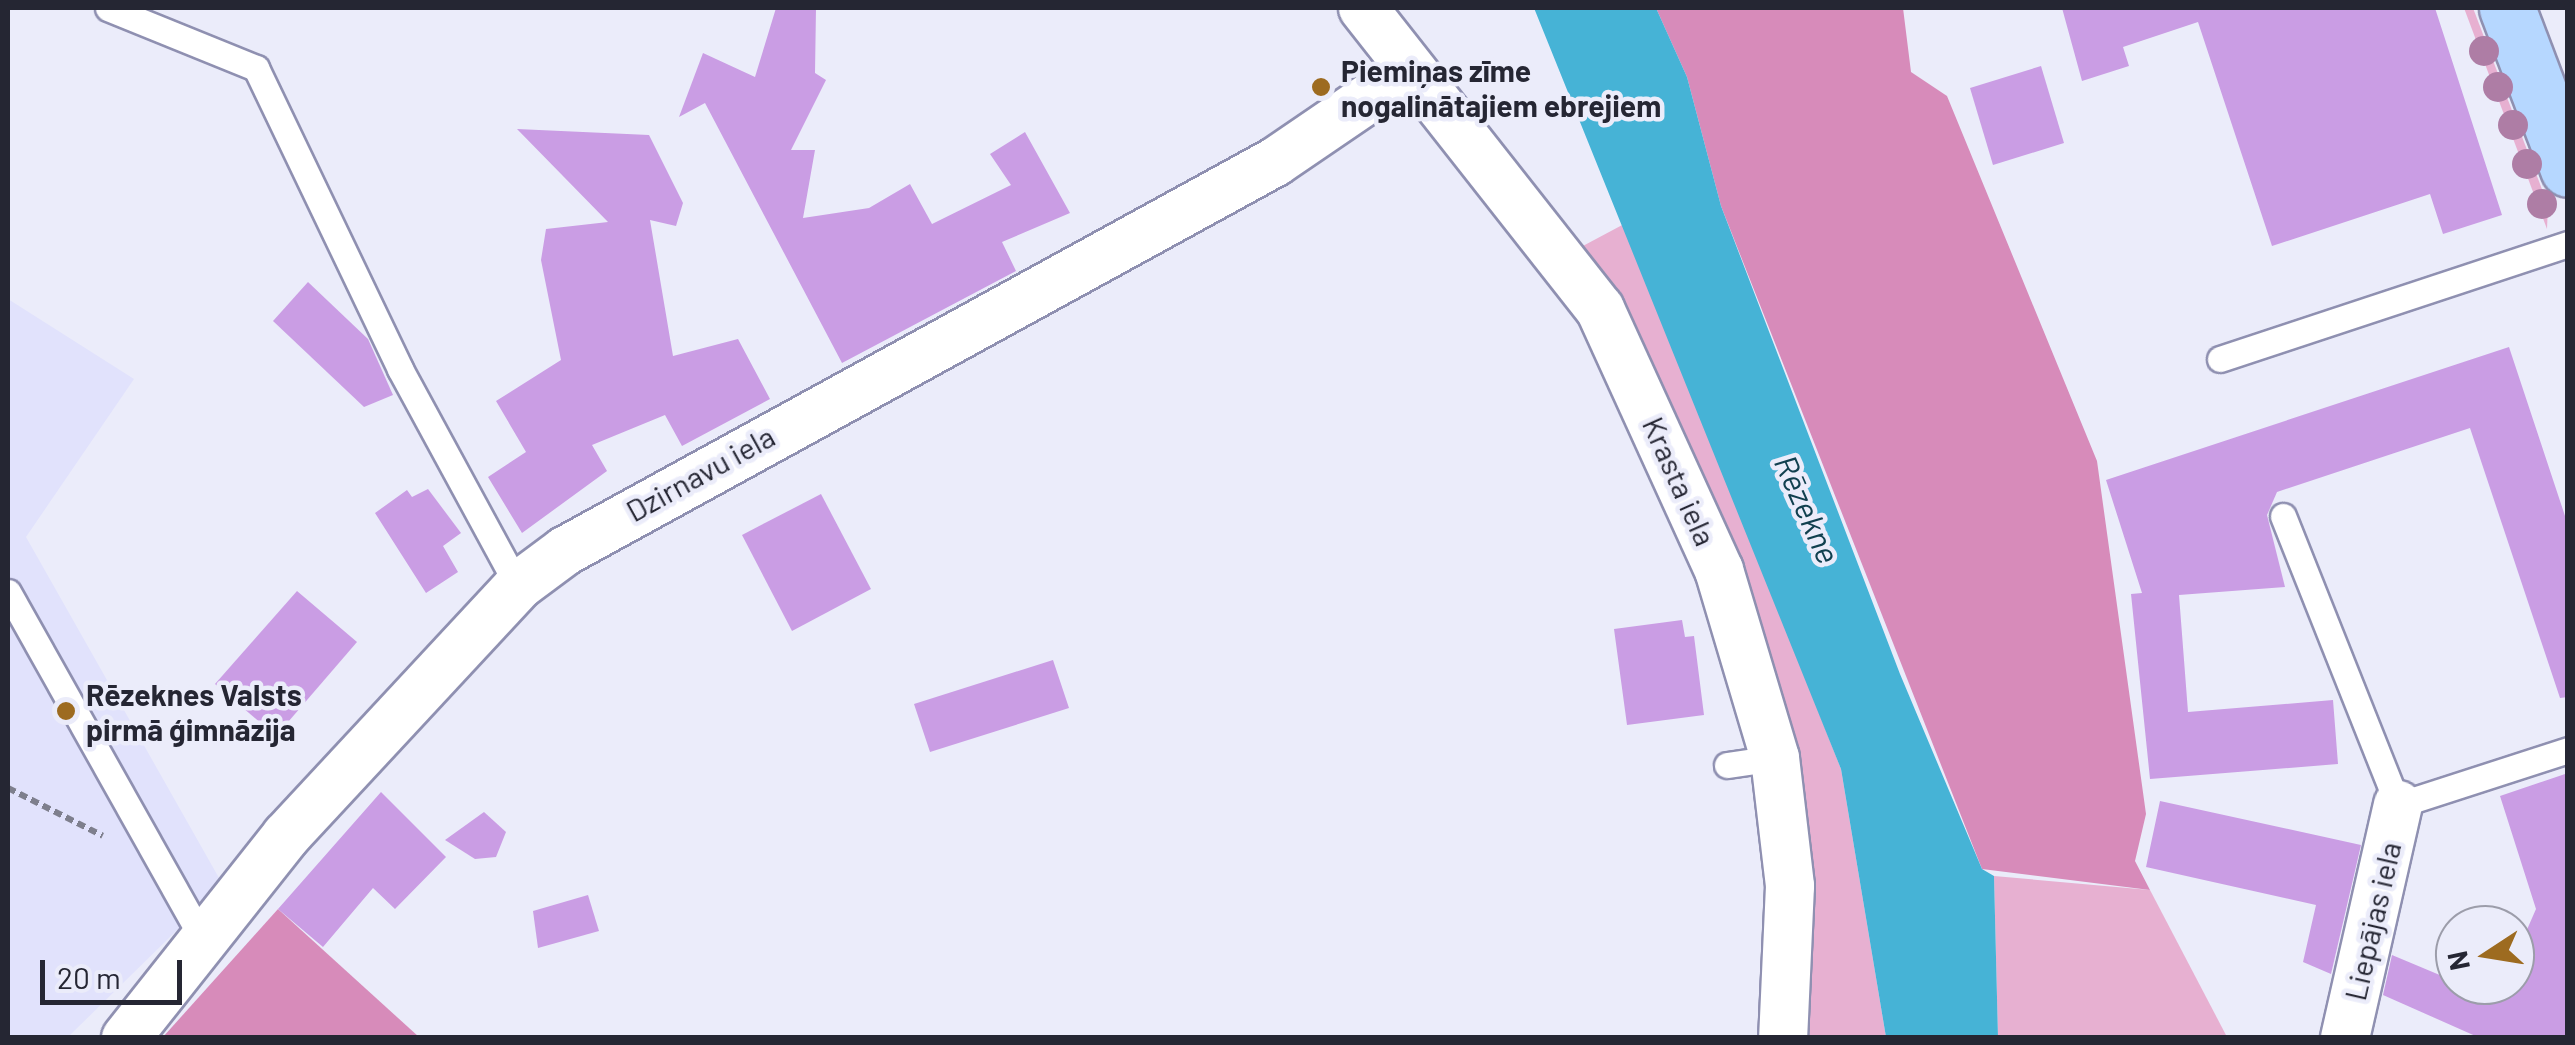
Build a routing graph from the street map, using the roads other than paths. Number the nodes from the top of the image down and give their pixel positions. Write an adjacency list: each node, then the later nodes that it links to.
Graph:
1 (108, 8): 9 (lane)
2 (1363, 8): 4 (street, Krasta iela)
3 (2507, 8): 5 (main road)
4 (1408, 72): 9 (street, Dzirnavu iela); 12 (street, Krasta iela)
5 (2568, 168)
6 (2568, 244): 7 (lane)
7 (2220, 359)
8 (2283, 516): 14 (lane)
9 (518, 586): 15 (street, Dzirnavu iela)
10 (8, 592): 15 (lane)
11 (2568, 750): 14 (lane)
12 (1775, 758): 13 (lane); 17 (street, Krasta iela)
13 (1728, 765)
14 (2398, 804): 18 (street, Liepājas iela)
15 (202, 940): 16 (street, Dzirnavu iela)
16 (126, 1038)
17 (1783, 1038)
18 (2345, 1038)

